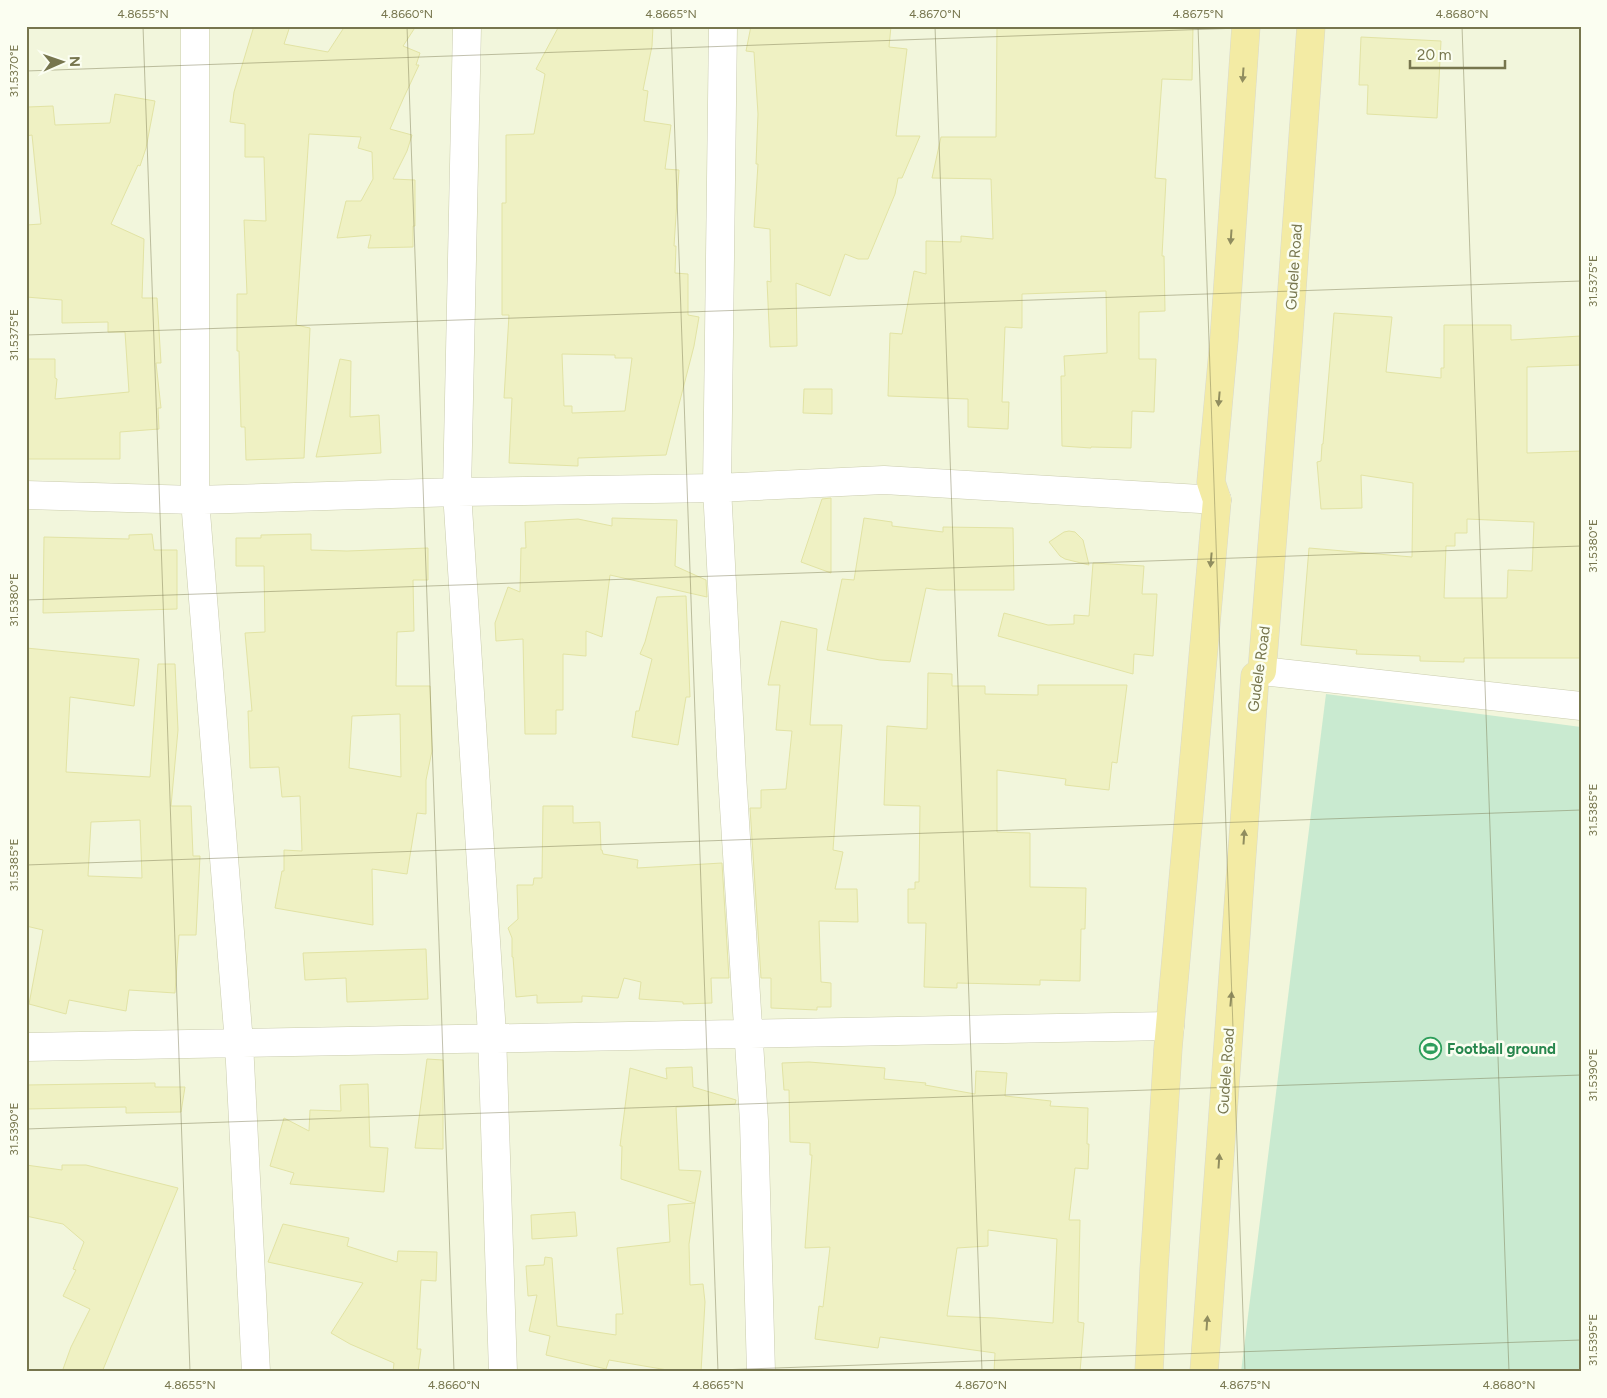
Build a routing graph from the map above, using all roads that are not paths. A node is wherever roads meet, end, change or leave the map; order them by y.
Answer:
1 (195, 26) edge
2 (467, 26) edge
3 (723, 26) edge
4 (1246, 26) edge
5 (1310, 26) edge
6 (717, 488) junction
7 (457, 492) junction
8 (26, 495) edge
9 (195, 500) junction
10 (1216, 500) junction
11 (1262, 671) junction
12 (1581, 706) edge
13 (1170, 1026) junction
14 (749, 1034) junction
15 (492, 1039) junction
16 (239, 1044) junction
17 (26, 1047) edge
18 (256, 1372) edge
19 (503, 1372) edge
20 (760, 1372) edge
21 (1150, 1372) edge
22 (1204, 1372) edge

1 - 9 street
2 - 7 street
3 - 6 street
4 -> 10 highway
5 - 11 highway, Gudele Road
6 - 7 street
6 - 10 street
6 - 14 street
7 - 9 street
7 - 15 street
8 - 9 street
9 - 16 street
10 -> 13 highway
11 - 12 street
22 -> 11 highway, Gudele Road
13 - 14 street
13 - 21 highway
14 - 15 street
14 - 20 street
15 - 16 street
15 - 19 street
16 - 17 street
16 - 18 street

